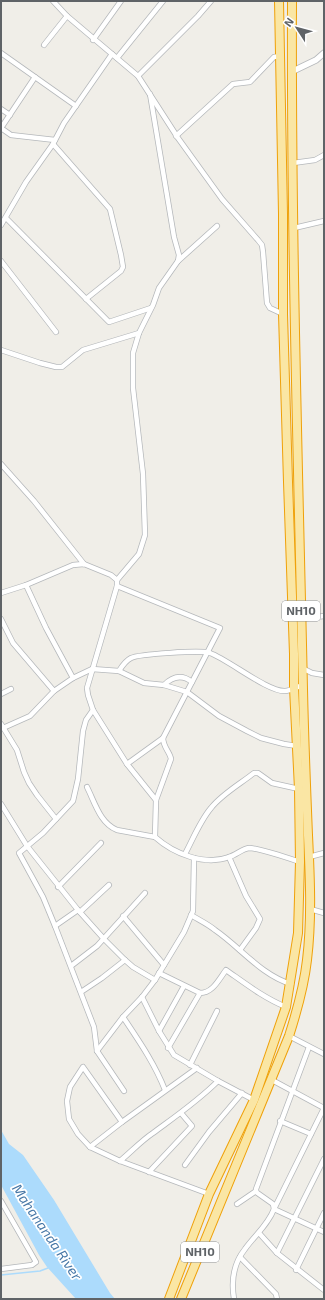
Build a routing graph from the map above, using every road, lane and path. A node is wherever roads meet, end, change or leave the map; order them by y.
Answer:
1 (53, 1) edge
2 (121, 1) edge
3 (163, 1) edge
4 (211, 1) edge
5 (279, 1) edge
6 (292, 1) edge
7 (67, 16) junction
8 (93, 40) junction
9 (44, 45) dead end
10 (1, 53) edge
11 (324, 53) edge
12 (112, 54) junction
13 (280, 56) junction
14 (117, 58) junction
15 (291, 72) junction
16 (138, 76) junction
17 (34, 77) junction
18 (150, 94) junction
19 (76, 106) junction
20 (1, 109) edge
21 (10, 115) junction
22 (1, 128) edge
23 (176, 136) junction
24 (54, 142) junction
25 (324, 155) edge
26 (292, 162) junction
27 (6, 218) junction
28 (324, 221) edge
29 (1, 225) edge
30 (216, 226) dead end
31 (294, 228) junction
32 (1, 261) edge
33 (178, 261) junction
34 (86, 299) junction
35 (151, 308) junction
36 (283, 314) junction
37 (56, 332) dead end
38 (139, 332) junction
39 (1, 350) edge
40 (1, 464) edge
41 (84, 564) junction
42 (117, 580) junction
43 (26, 585) junction
44 (117, 586) junction
45 (1, 593) edge
46 (324, 616) edge
47 (1, 619) edge
48 (301, 619) junction
49 (208, 652) junction
50 (302, 668) junction
51 (92, 669) junction
52 (119, 671) junction
53 (324, 675) edge
54 (73, 678) junction
55 (192, 682) junction
56 (164, 685) junction
57 (303, 685) junction
58 (294, 688) junction
59 (12, 689) dead end
60 (54, 691) junction
61 (187, 692) junction
62 (1, 694) edge
63 (93, 710) junction
64 (2, 726) edge
65 (163, 738) junction
66 (297, 746) junction
67 (126, 764) junction
68 (87, 787) dead end
69 (299, 789) junction
70 (156, 800) junction
71 (1, 804) edge
72 (56, 819) junction
73 (155, 837) junction
74 (101, 842) dead end
75 (27, 846) junction
76 (324, 853) edge
77 (185, 854) junction
78 (229, 857) junction
79 (309, 857) junction
80 (194, 858) junction
81 (300, 862) junction
82 (109, 885) dead end
83 (58, 887) junction
84 (145, 893) dead end
85 (310, 909) junction
86 (79, 911) junction
87 (324, 913) edge
88 (191, 915) junction
89 (124, 916) junction
90 (56, 926) junction
91 (104, 939) junction
92 (240, 950) junction
93 (125, 960) junction
94 (164, 965) junction
95 (71, 966) junction
96 (159, 973) junction
97 (155, 980) junction
98 (291, 984) junction
99 (184, 986) junction
100 (81, 992) junction
101 (200, 993) junction
102 (142, 997) junction
103 (286, 1007) junction
104 (217, 1011) dead end
105 (123, 1017) junction
106 (159, 1031) junction
107 (289, 1036) junction
108 (309, 1047) junction
109 (168, 1048) junction
110 (97, 1051) junction
111 (324, 1054) edge
112 (190, 1065) junction
113 (197, 1068) junction
114 (272, 1080) junction
115 (218, 1081) junction
116 (165, 1090) junction
117 (124, 1091) dead end
118 (291, 1092) junction
119 (242, 1093) junction
120 (254, 1100) junction
121 (324, 1108) edge
122 (181, 1113) junction
123 (280, 1121) junction
124 (122, 1122) junction
125 (311, 1134) junction
126 (90, 1147) junction
127 (324, 1159) edge
128 (120, 1161) junction
129 (185, 1165) dead end
130 (149, 1172) junction
131 (256, 1191) junction
132 (210, 1194) junction
133 (1, 1201) edge
134 (237, 1204) dead end
135 (274, 1209) junction
136 (324, 1213) edge
137 (294, 1218) junction
138 (316, 1229) junction
139 (324, 1232) edge
140 (258, 1233) junction
141 (277, 1253) junction
142 (240, 1257) junction
143 (1, 1269) edge
144 (296, 1270) junction
145 (324, 1290) edge
146 (169, 1299) edge
147 (181, 1299) edge
148 (234, 1299) edge
149 (277, 1299) edge

1 - 7 street
2 - 8 street
3 - 14 street
4 - 16 street
5 - 13 highway
6 - 15 highway, NH10
7 - 8 street
7 - 9 street
8 - 12 street
10 - 17 street
11 - 15 street
12 - 14 street
12 - 19 street
13 - 23 street
13 - 36 highway
14 - 16 street
15 - 26 highway, NH10
16 - 18 street
17 - 19 street
17 - 21 street
18 - 23 street
18 - 33 street
19 - 24 street
20 - 21 street
21 - 22 street
22 - 24 street
23 - 36 street
24 - 27 street
24 - 34 street
25 - 26 street
26 - 31 highway, NH10
27 - 29 street
27 - 34 street
28 - 31 street
30 - 33 street
31 - 48 highway, NH10
32 - 37 street
33 - 35 street
34 - 35 street
35 - 38 street
36 - 58 highway
38 - 39 street
38 - 42 street
40 - 41 street
41 - 42 street
41 - 43 street
42 - 44 street
43 - 45 street
43 - 54 street
44 - 49 street
44 - 51 street
46 - 48 street
47 - 60 street
48 - 50 highway, NH10
49 - 52 street
49 - 55 street
49 - 58 street
50 - 53 street
50 - 57 highway, NH10
51 - 52 street
51 - 54 street
51 - 63 street
52 - 56 street
54 - 60 street
55 - 56 street
55 - 61 street
56 - 61 street
57 - 58 street
57 - 79 highway, NH10
58 - 66 highway
59 - 62 street
60 - 64 street
61 - 65 street
61 - 66 street
63 - 67 street
63 - 72 street
64 - 72 street
65 - 67 street
65 - 70 street
66 - 69 highway
67 - 70 street
68 - 73 street
69 - 77 street
69 - 81 highway
70 - 73 street
71 - 75 street
72 - 75 street
73 - 77 street
74 - 83 street
75 - 83 street
75 - 90 street
76 - 79 street
77 - 80 street
78 - 80 street
78 - 81 street
78 - 92 street
79 - 85 highway, NH10
80 - 88 street
81 - 98 highway
82 - 86 street
83 - 86 street
84 - 89 street
85 - 87 street
85 - 107 highway, NH10
86 - 90 street
86 - 91 street
88 - 92 street
88 - 94 street
89 - 91 street
89 - 94 street
90 - 95 street
91 - 93 street
91 - 95 street
92 - 98 street
93 - 97 street
93 - 100 street
94 - 96 street
95 - 100 street
96 - 97 street
96 - 99 street
97 - 102 street
98 - 103 highway
99 - 101 street
99 - 106 street
100 - 110 street
101 - 103 street
101 - 109 street
102 - 105 street
102 - 106 street
103 - 120 highway
104 - 112 street
105 - 110 street
105 - 116 street
106 - 109 street
107 - 108 street
107 - 114 highway, NH10
108 - 111 street
108 - 118 street
109 - 112 street
110 - 117 street
112 - 113 street
113 - 115 street
113 - 116 street
114 - 118 street
114 - 147 highway, NH10
115 - 119 street
115 - 122 street
116 - 124 street
118 - 121 street
118 - 123 street
119 - 120 street
119 - 129 street
120 - 132 highway
121 - 125 street
122 - 128 street
122 - 130 street
123 - 125 street
123 - 131 street
124 - 126 street
124 - 126 street
125 - 135 street
126 - 128 street
127 - 137 street
128 - 130 street
130 - 132 street
131 - 134 street
131 - 135 street
132 - 146 highway
133 - 143 street
135 - 137 street
135 - 140 street
136 - 138 street
137 - 138 street
137 - 141 street
138 - 139 street
138 - 144 street
140 - 141 street
140 - 142 street
141 - 144 street
142 - 148 street
142 - 149 street
144 - 145 street

